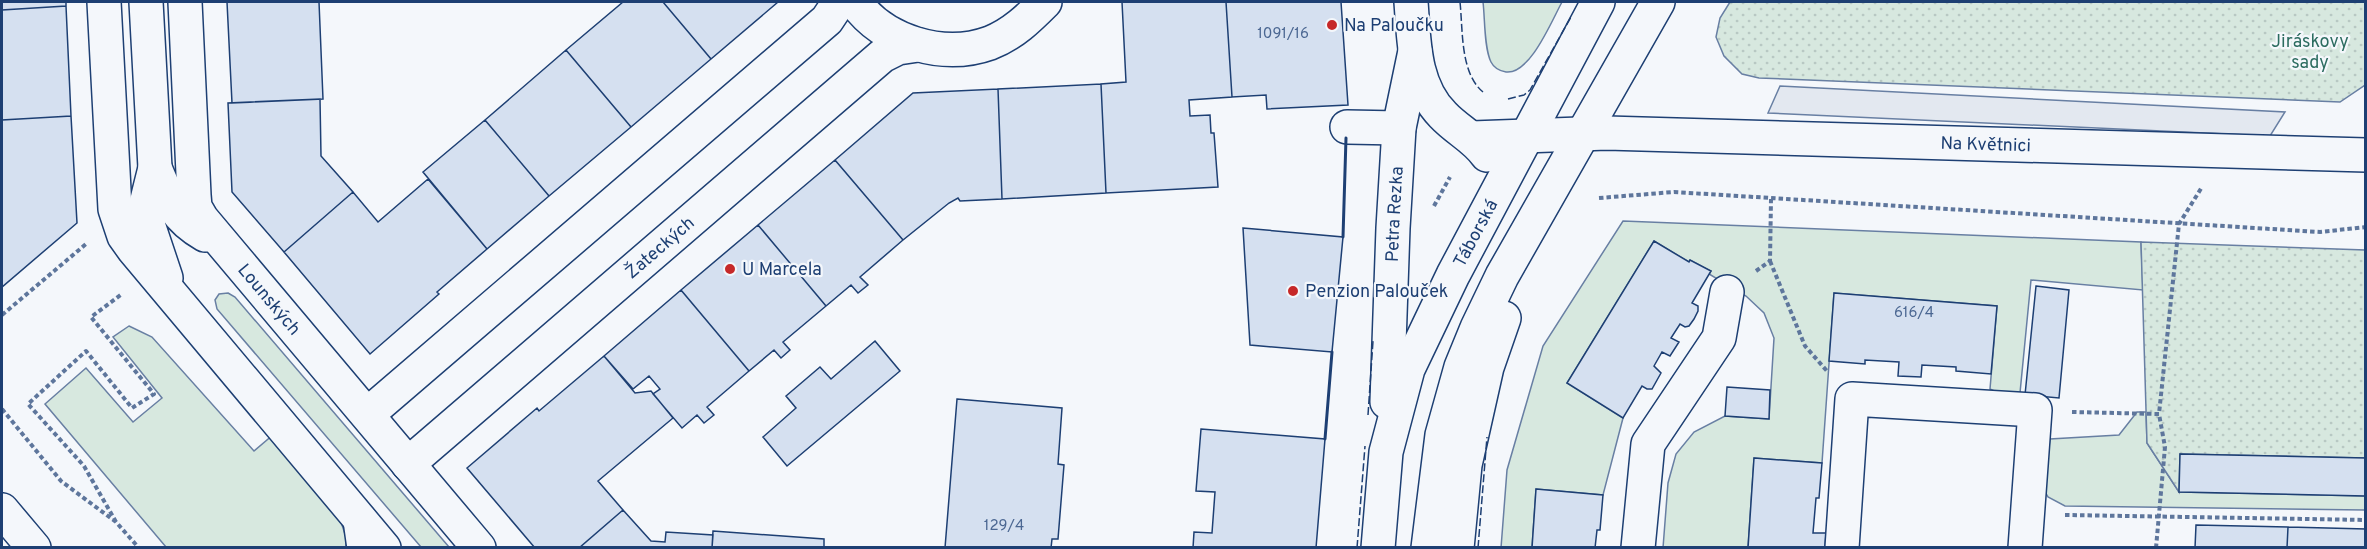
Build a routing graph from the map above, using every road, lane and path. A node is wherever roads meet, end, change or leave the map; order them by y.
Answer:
1 (104, 2) edge
2 (146, 2) edge
3 (185, 2) edge
4 (839, 2) edge
5 (855, 2) edge
6 (1045, 2) edge
7 (1411, 2) edge
8 (1598, 2) edge
9 (1635, 2) edge
10 (1658, 2) edge
11 (1675, 2) edge
12 (918, 45) junction
13 (1415, 51) junction
14 (1347, 127) dead end
15 (1399, 128) junction
16 (1583, 134) junction
17 (1527, 136) junction
18 (1472, 138) junction
19 (2366, 155) edge
20 (154, 168) junction
21 (1500, 187) junction
22 (1599, 198) dead end
23 (1771, 199) junction
24 (2179, 224) junction
25 (1508, 225) junction
26 (2366, 226) edge
27 (227, 248) junction
28 (1770, 261) junction
29 (1502, 276) junction
30 (125, 292) dead end
31 (1727, 292) joint
32 (171, 293) junction
33 (1461, 367) junction
34 (1852, 399) junction
35 (2, 409) edge
36 (2035, 410) junction
37 (368, 414) junction
38 (2159, 414) junction
39 (1386, 452) junction
40 (408, 464) junction
41 (1464, 465) junction
42 (2, 510) edge
43 (2028, 514) junction
44 (2159, 516) junction
45 (2366, 520) edge
46 (116, 522) junction
47 (362, 534) edge
48 (34, 547) edge
49 (139, 548) edge
50 (384, 548) edge
51 (479, 548) edge
52 (1378, 548) edge
53 (1408, 548) edge
54 (1428, 548) edge
55 (1457, 548) edge
56 (1638, 548) edge
57 (1842, 548) edge
58 (2025, 548) edge
59 (2156, 548) edge

1 - 32 street
2 - 20 street
3 - 27 street, Lounských
4 - 37 street
5 - 12 street, Žateckých
6 - 12 street, Žateckých
7 - 13 street, Petra Rezka
8 - 17 street, Táborská
9 - 16 street
10 - 16 street
11 - 16 street
12 - 40 street, Žateckých
13 - 15 street, Petra Rezka
13 - 18 street, Petra Rezka
14 - 15 street
15 - 39 street, Petra Rezka
16 - 17 street
16 - 19 street, Na Květnici
16 - 25 street
16 - 29 street
16 - 41 street
17 - 18 street
17 - 21 street, Táborská
18 - 21 street, Petra Rezka
20 - 27 street
20 - 32 street
21 - 25 street, Petra Rezka
21 - 39 street, Táborská
22 - 23 path
23 - 24 path
23 - 28 path
24 - 26 path
24 - 38 path
25 - 29 street, Petra Rezka
25 - 53 street
27 - 37 street, Lounských
28 - 31 path
28 - 34 path
29 - 33 street
30 - 46 path
31 - 56 street
32 - 47 street
33 - 41 street
33 - 54 street
34 - 36 street
34 - 57 street
35 - 46 path
36 - 38 path
36 - 43 street
37 - 40 street, Lounských
38 - 44 path
39 - 52 street, Táborská
40 - 51 street, Lounských
41 - 55 street
42 - 48 street
43 - 44 path
43 - 58 street
44 - 45 path
44 - 59 path
46 - 49 path
47 - 50 street

